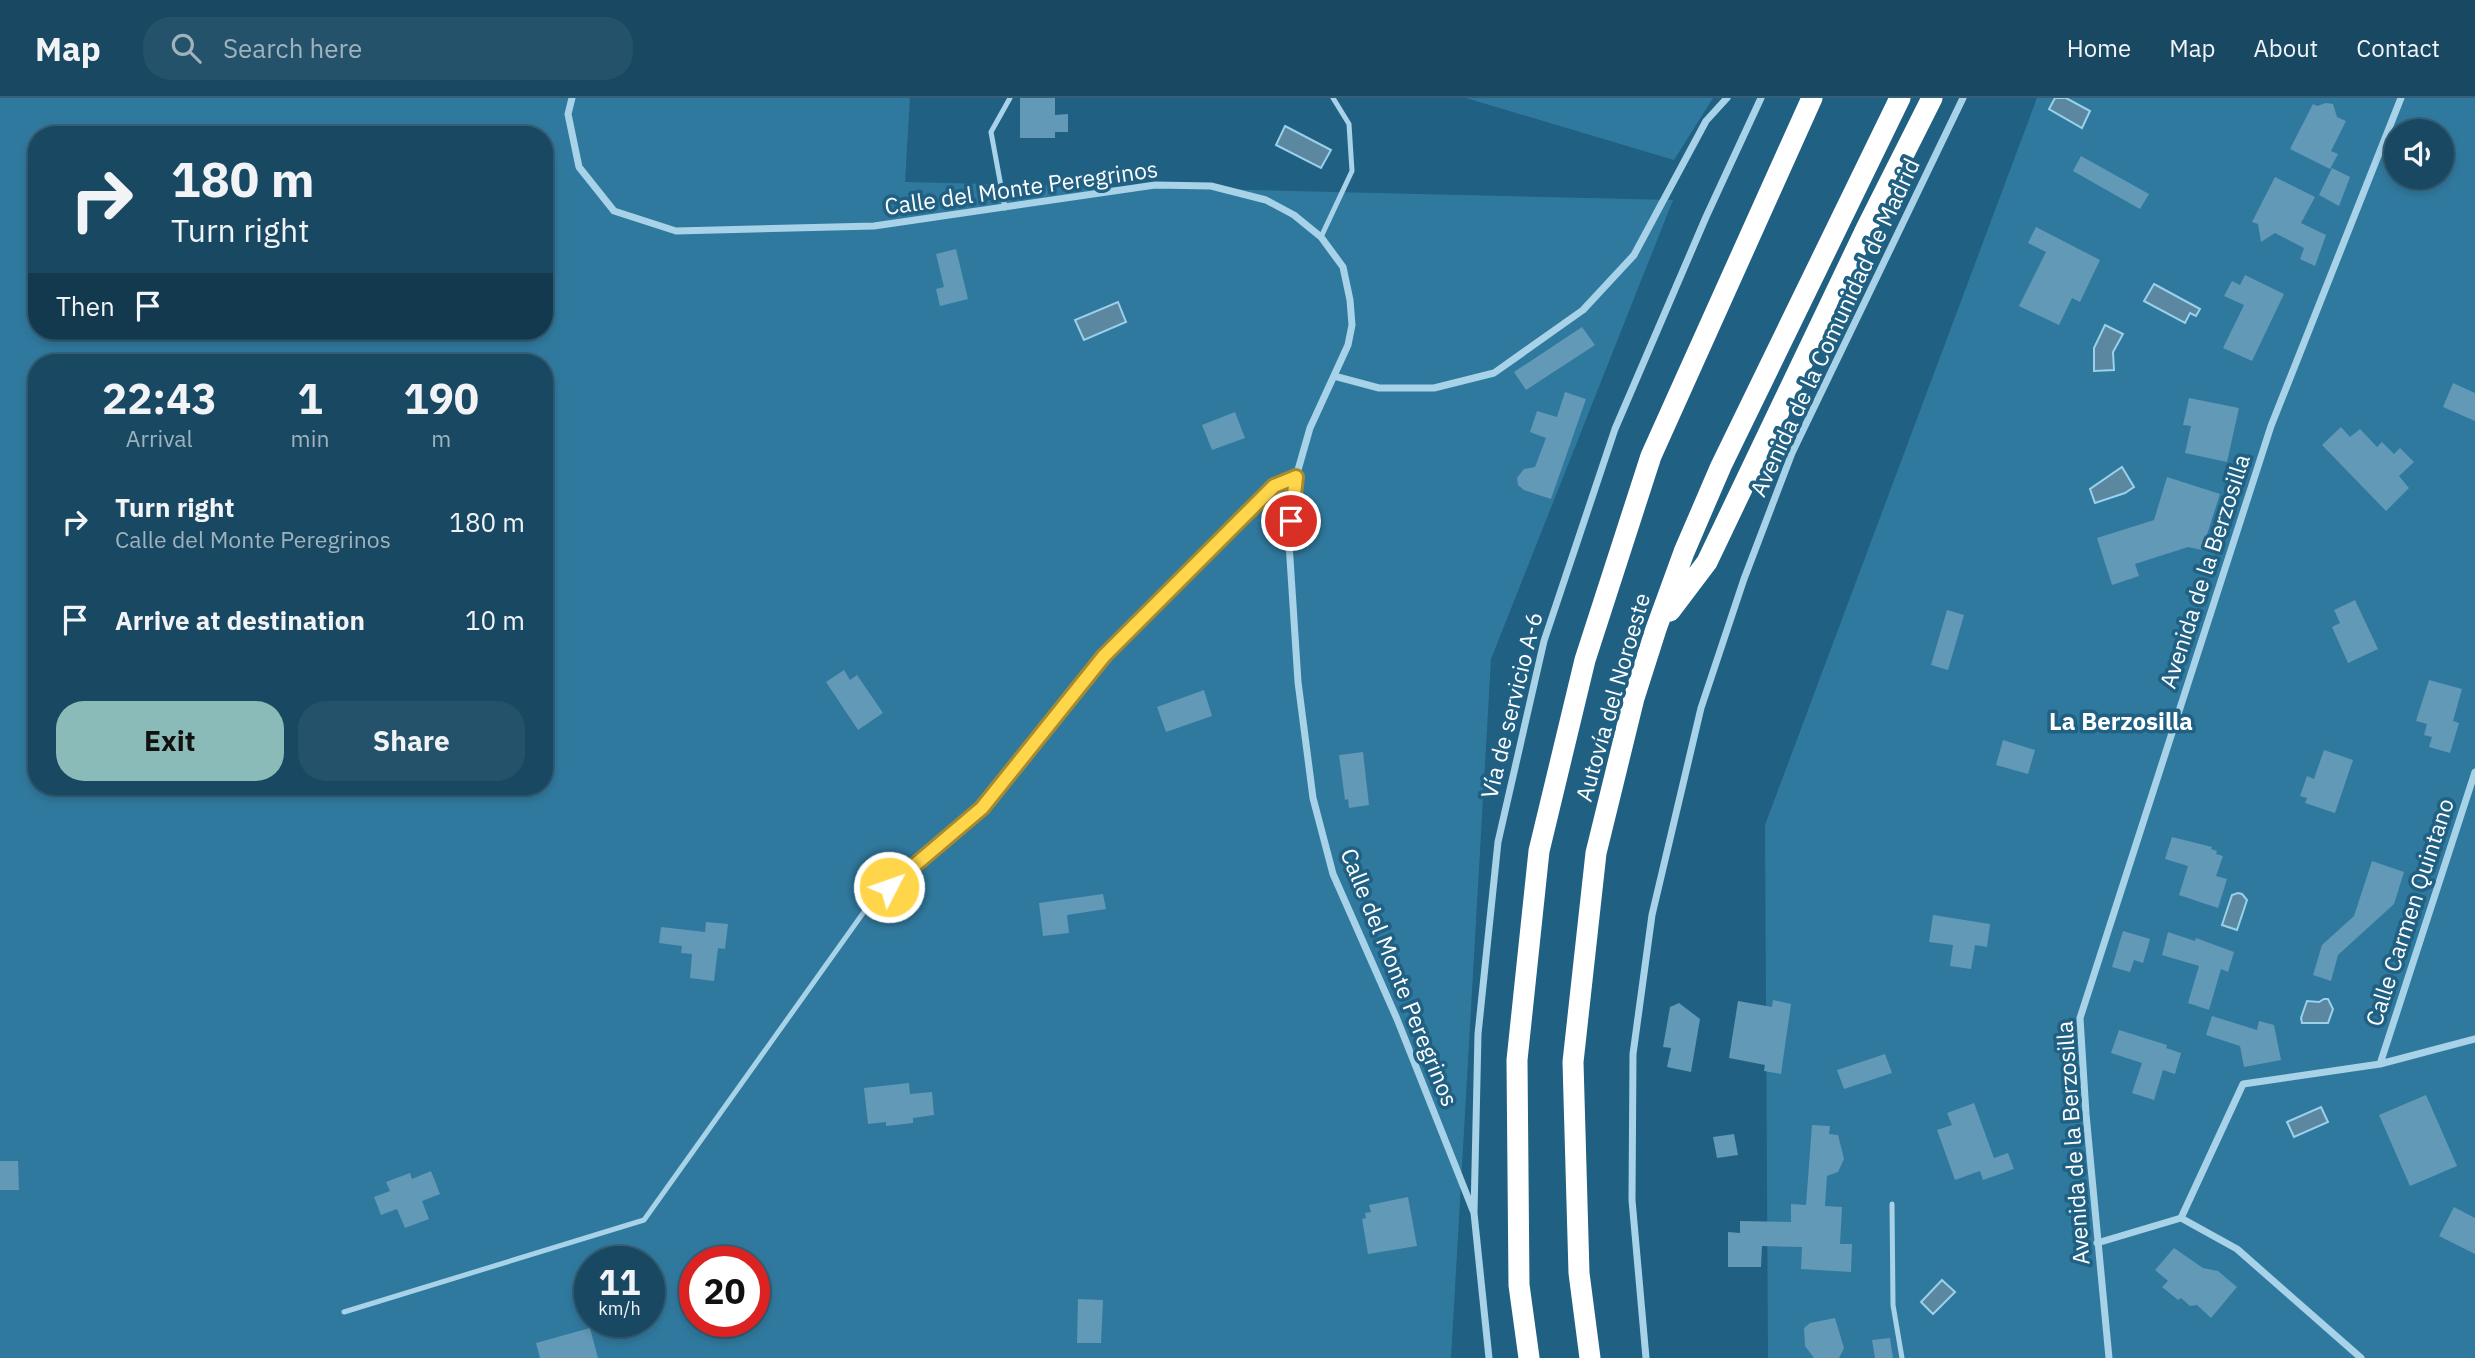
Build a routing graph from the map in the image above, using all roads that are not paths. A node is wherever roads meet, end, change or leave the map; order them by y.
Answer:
1 (572, 98) edge
2 (1010, 98) edge
3 (1333, 98) edge
4 (1727, 98) edge
5 (1761, 98) edge
6 (1812, 98) edge
7 (1900, 98) edge
8 (1932, 98) edge
9 (1963, 98) edge
10 (2390, 98) edge
11 (2400, 100) edge
12 (1005, 208) junction
13 (1321, 237) junction
14 (1334, 376) junction
15 (1296, 477) junction
16 (1656, 629) junction
17 (2475, 772) edge
18 (2475, 1038) edge
19 (2380, 1064) junction
20 (1892, 1204) dead end
21 (1474, 1213) junction
22 (2182, 1218) junction
23 (2097, 1243) junction
24 (344, 1312) dead end
25 (1489, 1358) edge
26 (1529, 1358) edge
27 (1590, 1358) edge
28 (1646, 1358) edge
29 (1902, 1358) edge
30 (2109, 1358) edge
31 (2361, 1358) edge

1 - 12 street, Calle del Monte Peregrinos
2 - 12 lane
3 - 13 lane
4 - 14 street
5 - 21 street, Vía de servicio A-6
6 - 26 highway, Autovía del Noroeste
7 - 16 highway, Autovía del Noroeste
8 - 16 highway
9 - 28 street, Avenida de la Comunidad de Madrid
10 - 11 street
11 - 23 street, Avenida de la Berzosilla
12 - 13 street, Calle del Monte Peregrinos
13 - 14 street, Calle del Monte Peregrinos
14 - 15 street, Calle del Monte Peregrinos
15 - 21 street, Calle del Monte Peregrinos
15 - 24 lane
16 - 27 highway, Autovía del Noroeste
17 - 19 street, Calle Carmen Quintano
18 - 19 street
19 - 22 street
20 - 29 lane
21 - 25 street, Vía de servicio A-6
22 - 23 street
22 - 31 street
23 - 30 street, Avenida de la Berzosilla

